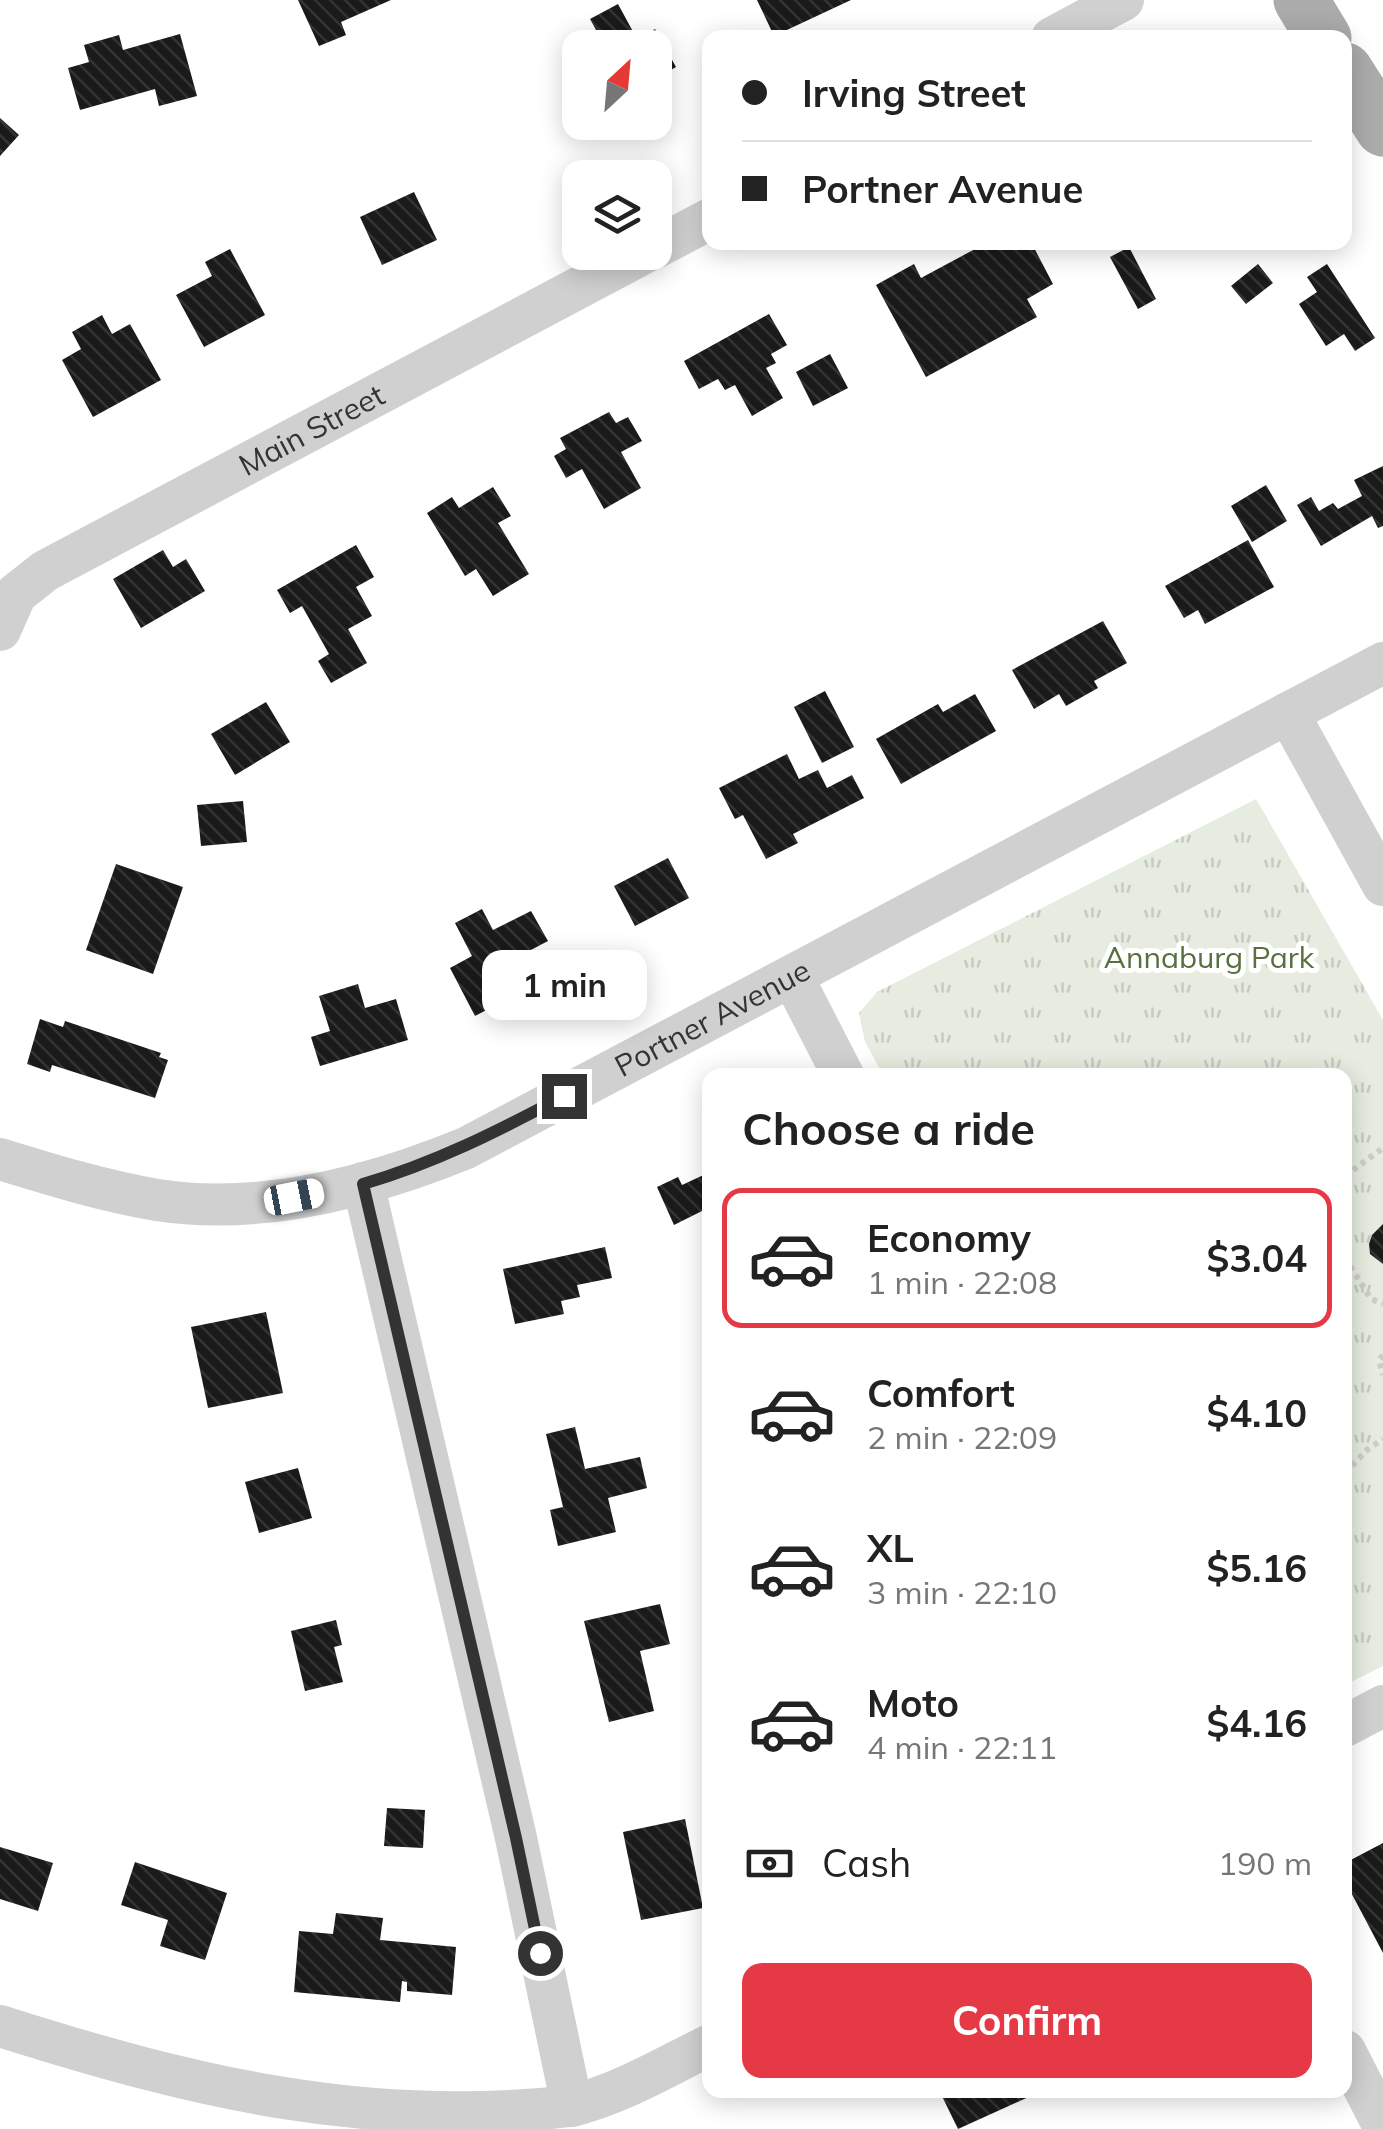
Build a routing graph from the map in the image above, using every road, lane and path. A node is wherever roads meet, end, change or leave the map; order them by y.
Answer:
1 (1123, 0) edge
2 (1301, 0) edge
3 (1067, 30) edge
4 (1319, 30) edge
5 (1352, 81) edge
6 (1383, 130) edge
7 (702, 222) edge
8 (672, 239) edge
9 (612, 270) edge
10 (0, 630) edge
11 (1383, 662) edge
12 (1288, 713) junction
13 (1383, 886) edge
14 (792, 976) junction
15 (839, 1068) edge
16 (1383, 1148) edge
17 (0, 1160) edge
18 (1352, 1171) edge
19 (363, 1184) junction
20 (1352, 1269) edge
21 (1383, 1304) edge
22 (1383, 1355) edge
23 (1383, 1375) edge
24 (1383, 1440) edge
25 (1352, 1466) edge
26 (1383, 1706) edge
27 (1352, 1722) edge
28 (0, 2026) edge
29 (702, 2049) edge
30 (1352, 2065) edge
31 (572, 2106) junction
32 (1383, 2125) edge

1 - 3 street
2 - 4 main road
5 - 6 main road
7 - 8 street
9 - 10 street, Main Street
11 - 12 street, Portner Avenue
12 - 13 street
12 - 14 street, Portner Avenue
14 - 15 street
14 - 19 street, Portner Avenue
16 - 18 path
17 - 19 street, Portner Avenue
19 - 31 street
20 - 21 path
22 - 23 path
24 - 25 path
26 - 27 street
28 - 31 street
29 - 31 street
30 - 32 street

